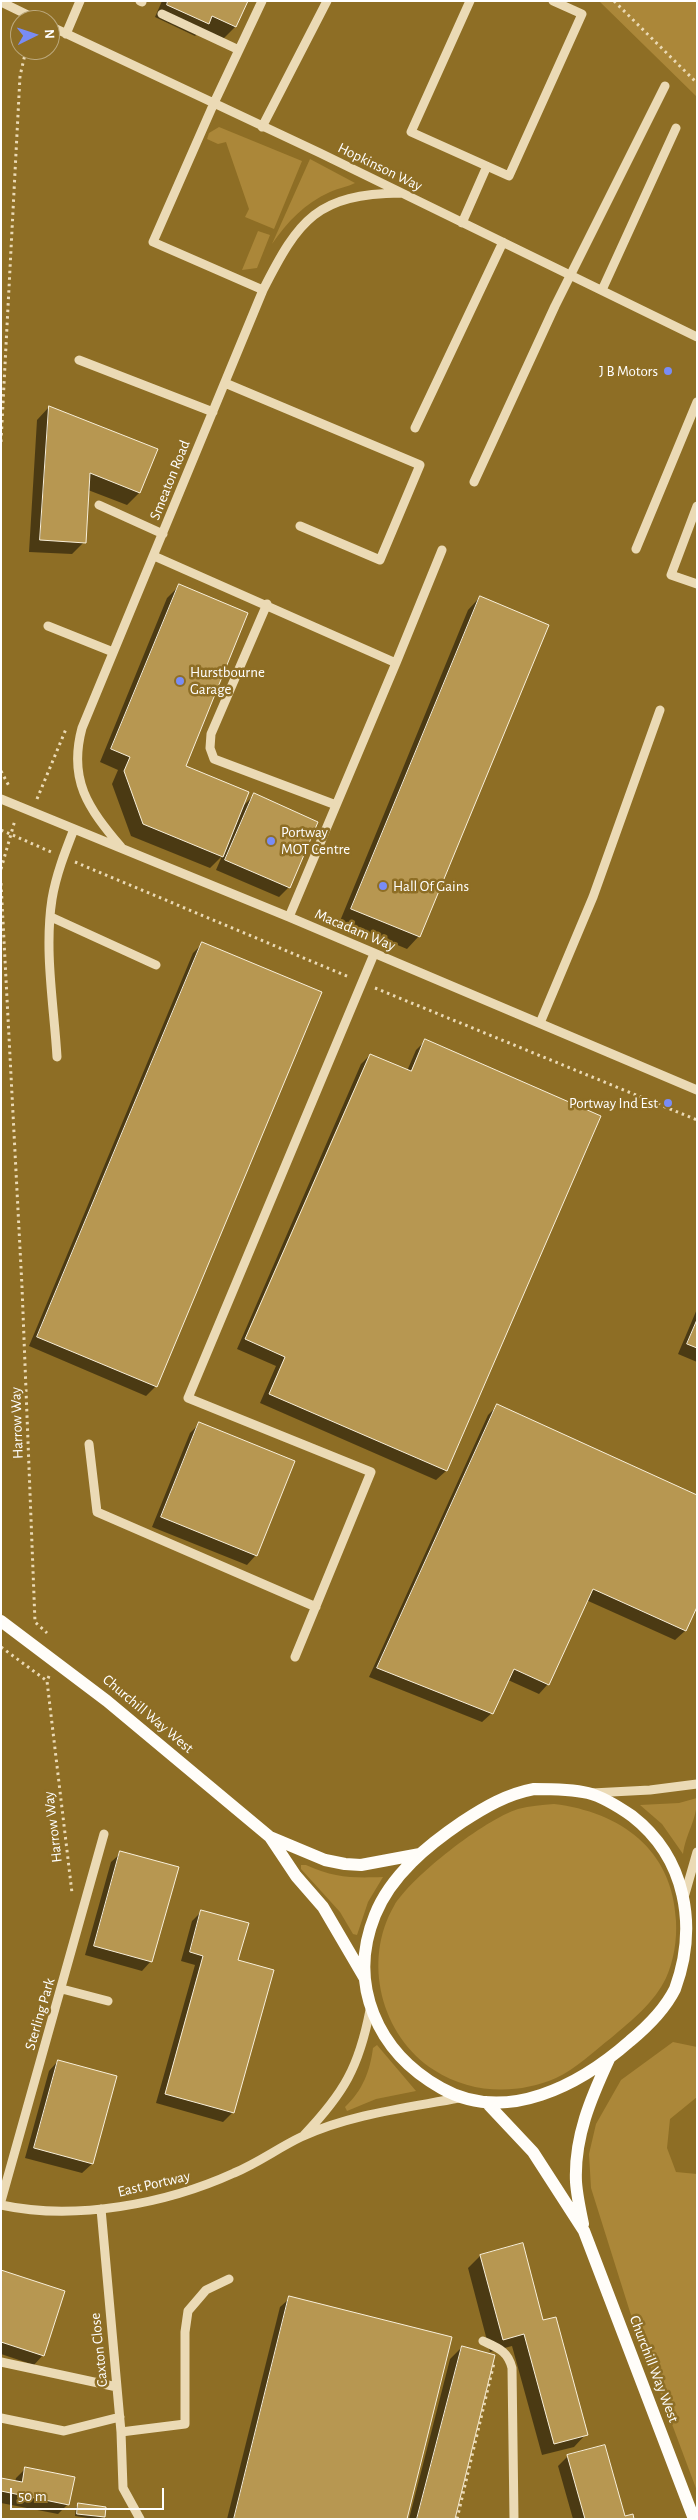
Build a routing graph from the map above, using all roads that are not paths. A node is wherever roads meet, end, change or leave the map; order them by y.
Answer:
1 (80, 1) edge
2 (262, 1) edge
3 (327, 1) edge
4 (470, 1) edge
5 (552, 1) edge
6 (1, 2) edge
7 (17, 10) edge
8 (162, 14) dead end
9 (60, 31) edge
10 (66, 34) junction
11 (239, 50) junction
12 (665, 86) dead end
13 (214, 103) junction
14 (262, 126) junction
15 (676, 128) dead end
16 (487, 166) junction
17 (402, 193) junction
18 (462, 223) junction
19 (503, 242) junction
20 (570, 275) junction
21 (263, 290) junction
22 (602, 290) junction
23 (697, 336) edge
24 (79, 360) dead end
25 (224, 383) junction
26 (697, 402) edge
27 (212, 412) junction
28 (415, 428) dead end
29 (474, 482) dead end
30 (99, 505) dead end
31 (697, 506) edge
32 (300, 526) dead end
33 (163, 534) junction
34 (636, 549) dead end
35 (442, 550) dead end
36 (154, 556) junction
37 (697, 584) edge
38 (267, 604) junction
39 (48, 626) dead end
40 (113, 652) junction
41 (396, 663) junction
42 (660, 710) dead end
43 (1, 799) edge
44 (336, 805) junction
45 (74, 829) junction
46 (120, 847) junction
47 (51, 917) junction
48 (289, 917) junction
49 (374, 954) junction
50 (156, 965) dead end
51 (540, 1023) junction
52 (58, 1057) dead end
53 (697, 1090) edge
54 (89, 1444) dead end
55 (316, 1607) junction
56 (1, 1621) edge
57 (295, 1657) dead end
58 (697, 1784) edge
59 (589, 1793) junction
60 (104, 1834) dead end
61 (270, 1837) junction
62 (697, 1852) edge
63 (420, 1854) junction
64 (685, 1894) junction
65 (364, 1977) junction
66 (62, 1989) junction
67 (108, 2001) dead end
68 (370, 2010) junction
69 (609, 2059) junction
70 (459, 2098) junction
71 (486, 2102) junction
72 (302, 2137) junction
73 (1, 2203) edge
74 (101, 2209) junction
75 (584, 2231) junction
76 (229, 2279) dead end
77 (483, 2341) dead end
78 (1, 2362) edge
79 (117, 2387) junction
80 (120, 2417) junction
81 (1, 2418) edge
82 (121, 2432) junction
83 (140, 2519) edge
84 (514, 2519) edge
85 (694, 2519) edge

1 - 10 street
2 - 11 street
3 - 14 street
4 - 16 street
5 - 16 street
6 - 7 street
8 - 11 street
9 - 10 street, Hopkinson Way
10 - 13 street, Hopkinson Way
11 - 13 street
12 - 20 street
13 - 14 street, Hopkinson Way
13 - 21 street
14 - 17 street, Hopkinson Way
15 - 22 street
16 - 18 street
17 - 18 street, Hopkinson Way
17 - 21 street, Smeaton Road
18 - 19 street, Hopkinson Way
19 - 20 street, Hopkinson Way
19 - 28 street
20 - 22 street, Hopkinson Way
20 - 29 street
21 - 25 street, Smeaton Road
22 - 23 street, Hopkinson Way
24 - 27 street
25 - 27 street, Smeaton Road
25 - 32 street
26 - 34 street
27 - 33 street, Smeaton Road
30 - 33 street
31 - 37 street
33 - 36 street, Smeaton Road
35 - 41 street
36 - 38 street
36 - 40 street, Smeaton Road
38 - 41 street
38 - 44 street
39 - 40 street
40 - 46 street, Smeaton Road
41 - 44 street
42 - 51 street
43 - 45 street, Macadam Way
44 - 48 street
45 - 46 street, Macadam Way
45 - 47 street
46 - 48 street, Macadam Way
47 - 50 street
47 - 52 street
48 - 49 street, Macadam Way
49 - 51 street, Macadam Way
49 - 55 street
51 - 53 street, Macadam Way
54 - 55 street
55 - 57 street
56 - 61 main road, Churchill Way West
58 - 59 street
59 - 63 main road, Churchill Way West
59 - 64 main road, Churchill Way West
60 - 66 street, Sterling Park
61 - 63 main road, Churchill Way West
61 - 65 main road, Churchill Way West
62 - 64 street
63 - 65 main road, Churchill Way West
64 - 69 main road, Churchill Way West
65 - 68 main road, Churchill Way West
66 - 67 street
66 - 73 street, Sterling Park
68 - 70 main road, Churchill Way West
68 - 72 street
69 - 71 main road, Churchill Way West
69 - 75 main road, Churchill Way West
70 - 71 main road, Churchill Way West
70 - 72 street
71 - 75 main road, Churchill Way West
72 - 74 street, East Portway
73 - 74 street, East Portway
74 - 79 street, Caxton Close
75 - 85 main road, Churchill Way West
76 - 82 street
77 - 84 street
78 - 79 street
79 - 80 street, Caxton Close
80 - 81 street
80 - 82 street, Caxton Close
82 - 83 street, Caxton Close

